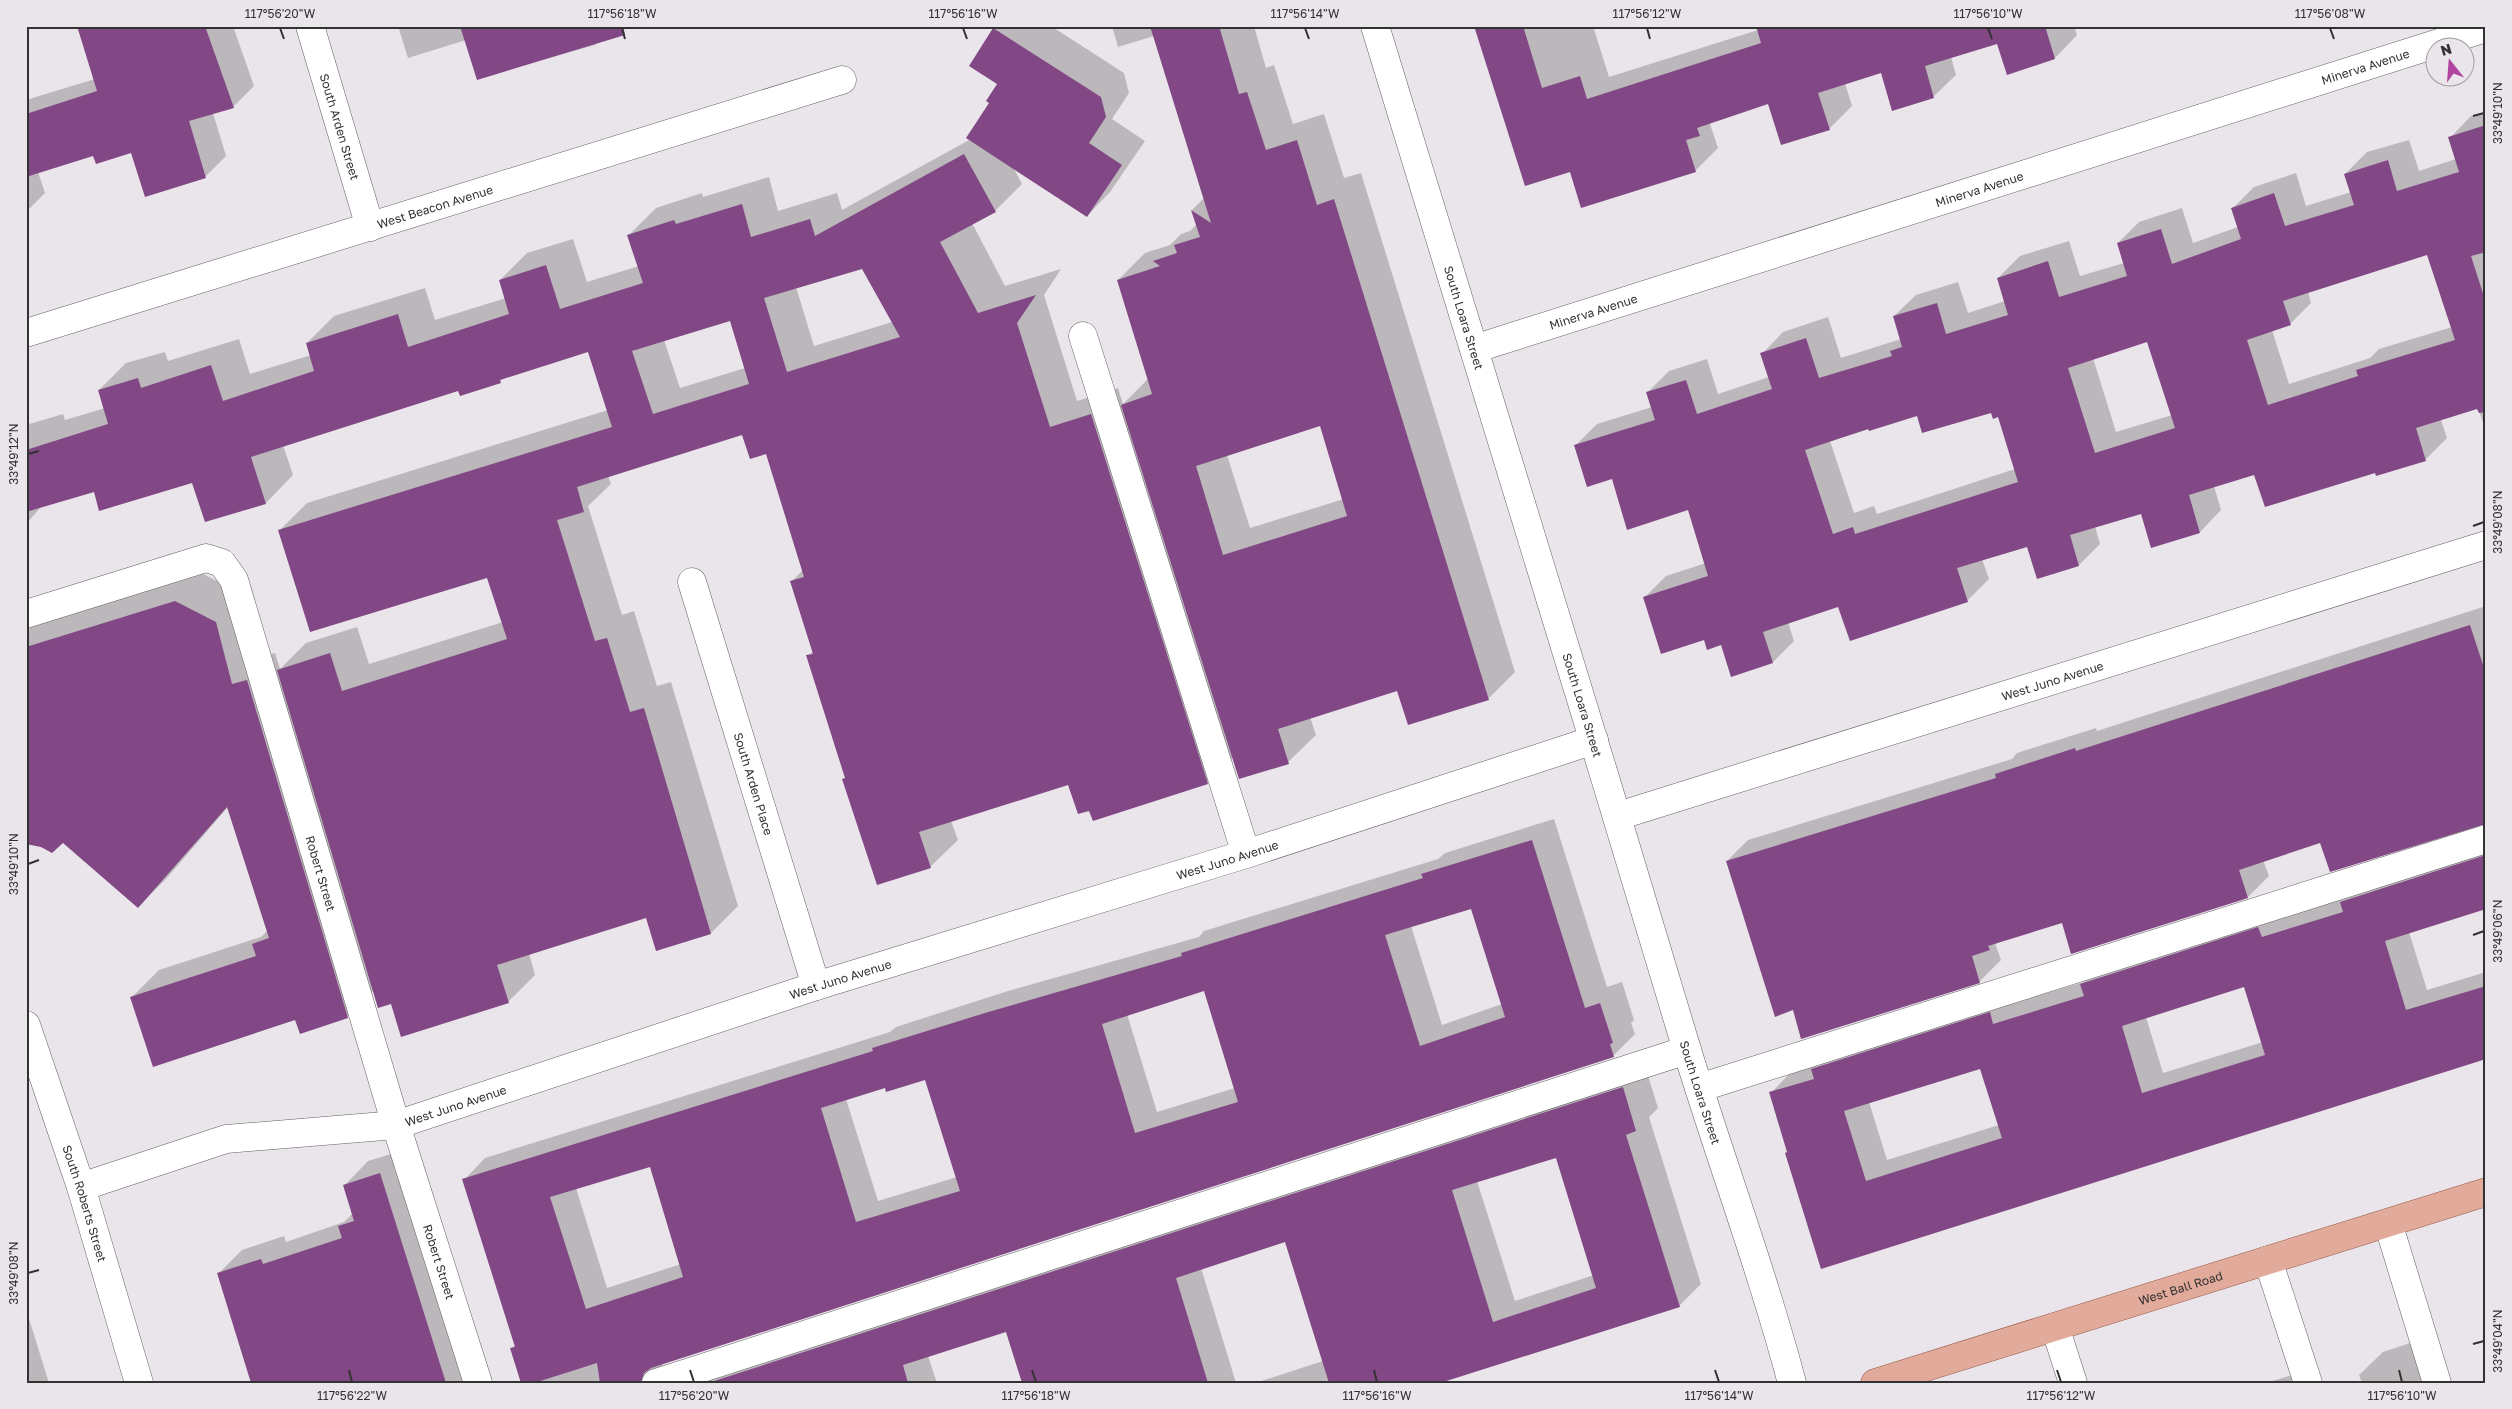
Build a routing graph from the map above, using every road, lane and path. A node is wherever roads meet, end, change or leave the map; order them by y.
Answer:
1 (310, 26) edge
2 (1374, 26) edge
3 (2486, 28) edge
4 (842, 80) dead end
5 (370, 227) junction
6 (26, 333) edge
7 (1084, 336) dead end
8 (1474, 349) junction
9 (2486, 545) edge
10 (692, 582) dead end
11 (26, 614) edge
12 (1594, 740) junction
13 (1618, 816) junction
14 (2486, 839) edge
15 (1246, 854) junction
16 (816, 986) junction
17 (26, 1025) edge
18 (1687, 1050) junction
19 (1699, 1088) junction
20 (396, 1125) junction
21 (81, 1187) junction
22 (2486, 1192) edge
23 (2388, 1223) junction
24 (2268, 1260) junction
25 (2056, 1327) junction
26 (139, 1383) edge
27 (478, 1383) edge
28 (656, 1383) edge
29 (1792, 1383) edge
30 (1875, 1383) edge
31 (2073, 1383) edge
32 (2308, 1383) edge
33 (2437, 1383) edge

1 - 5 street, South Arden Street
2 - 8 street, South Loara Street
3 - 8 street, Minerva Avenue
4 - 5 street, West Beacon Avenue
5 - 6 street, West Beacon Avenue
7 - 15 street
8 - 12 street, South Loara Street
9 - 13 street, West Juno Avenue
10 - 16 street, South Arden Place
11 - 20 street, Robert Street
12 - 13 street, South Loara Street
12 - 15 street, West Juno Avenue
13 - 18 street, South Loara Street
14 - 19 street
15 - 16 street, West Juno Avenue
16 - 20 street, West Juno Avenue
17 - 21 street, South Roberts Street
18 - 19 street, South Loara Street
18 - 28 street
19 - 29 street, South Loara Street
20 - 21 street, West Juno Avenue
20 - 27 street, Robert Street
21 - 26 street, South Roberts Street
22 - 23 main road, West Ball Road
23 - 24 main road, West Ball Road
23 - 33 street
24 - 25 main road, West Ball Road
24 - 32 street
25 - 30 main road, West Ball Road
25 - 31 street

